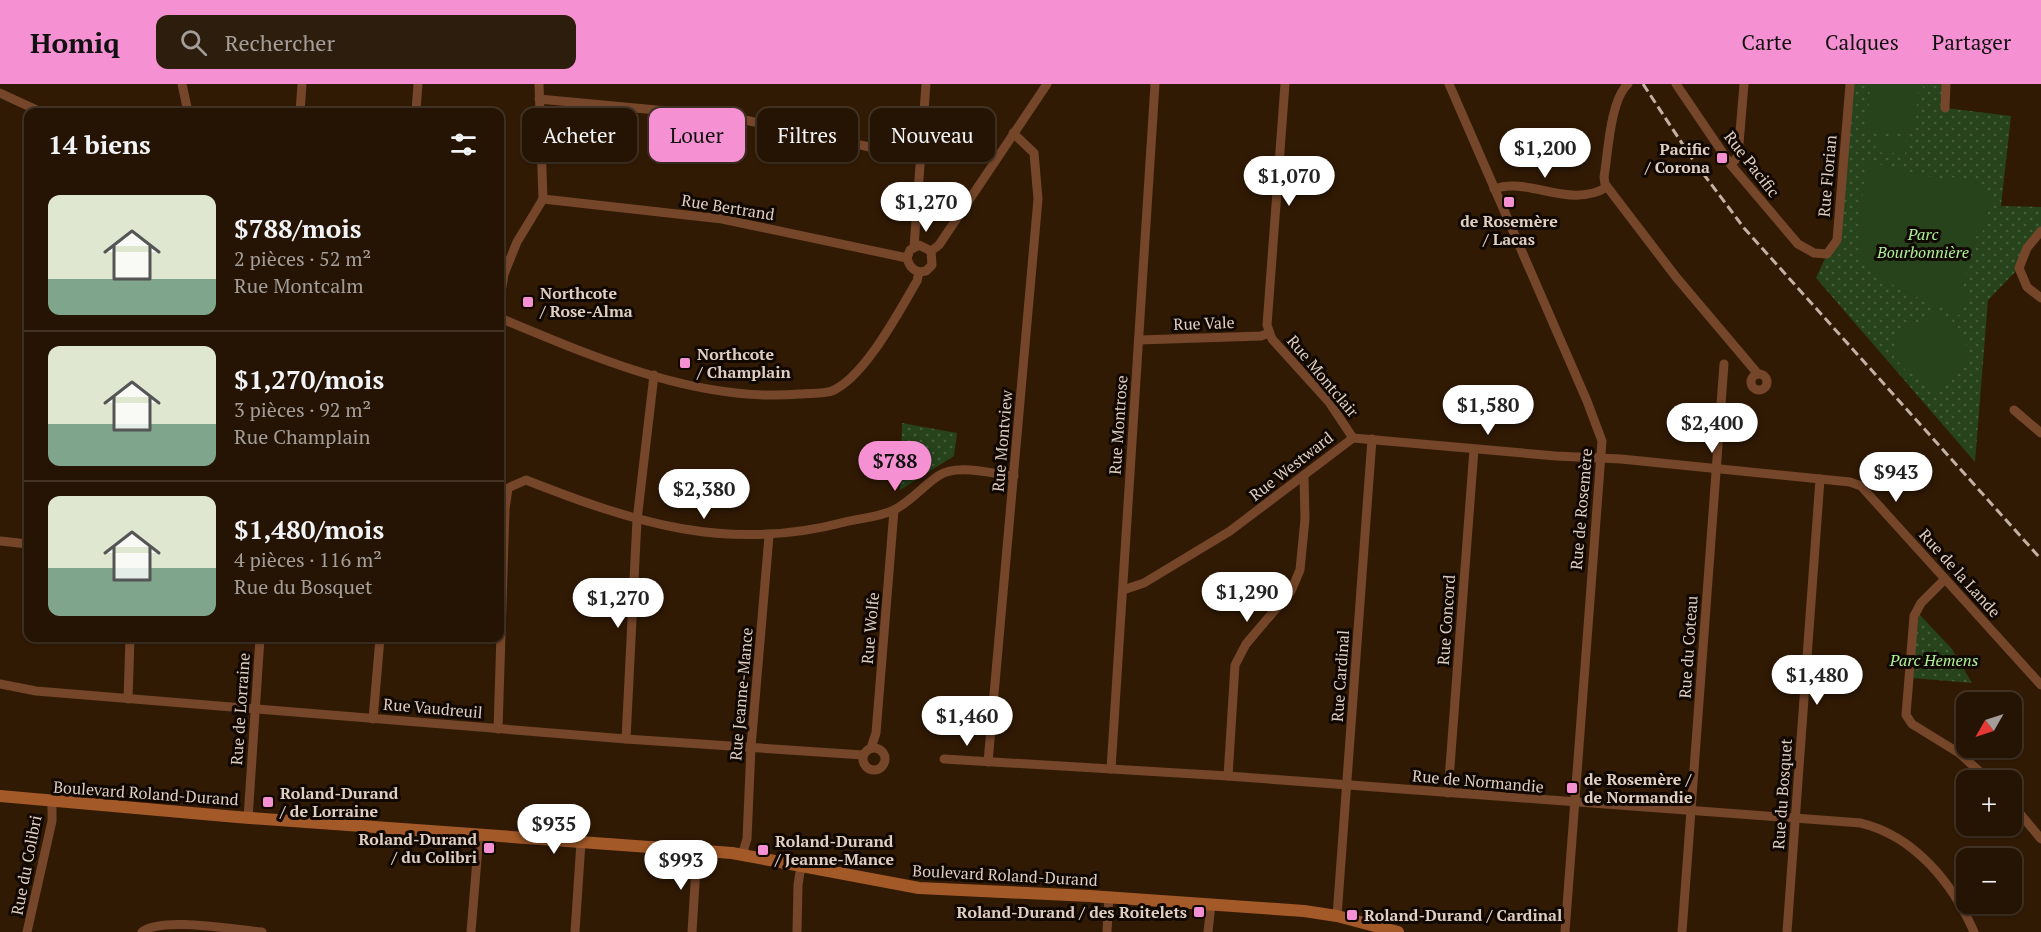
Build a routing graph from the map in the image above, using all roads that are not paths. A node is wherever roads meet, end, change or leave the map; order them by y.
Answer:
1 (182, 84) edge
2 (302, 84) edge
3 (418, 84) edge
4 (539, 84) edge
5 (926, 84) edge
6 (1047, 84) edge
7 (1155, 84) edge
8 (1285, 84) edge
9 (1449, 84) edge
10 (1676, 84) edge
11 (1744, 84) edge
12 (1850, 84) edge
13 (1946, 84) edge
14 (1623, 86) edge
15 (0, 93) edge
16 (540, 99) junction
17 (32, 108) edge
18 (187, 108) edge
19 (300, 108) edge
20 (416, 108) edge
21 (924, 108) edge
22 (1945, 108) dead end
23 (1013, 133) junction
24 (870, 147) edge
25 (920, 162) edge
26 (1731, 165) junction
27 (1607, 187) junction
28 (1494, 189) junction
29 (543, 199) junction
30 (2041, 231) edge
31 (914, 246) junction
32 (931, 251) junction
33 (1814, 253) joint
34 (907, 258) junction
35 (919, 272) junction
36 (504, 274) edge
37 (2041, 298) edge
38 (504, 320) edge
39 (1269, 333) junction
40 (1139, 340) junction
41 (1724, 364) dead end
42 (1758, 374) dead end
43 (654, 375) junction
44 (2014, 410) dead end
45 (2041, 433) edge
46 (1353, 438) junction
47 (1372, 439) junction
48 (1474, 449) junction
49 (1602, 459) junction
50 (1716, 468) junction
51 (1014, 476) junction
52 (1304, 476) junction
53 (1820, 479) junction
54 (894, 510) junction
55 (637, 520) junction
56 (769, 536) junction
57 (0, 541) edge
58 (24, 544) edge
59 (1945, 579) junction
60 (504, 584) edge
61 (1123, 590) junction
62 (130, 642) edge
63 (260, 642) edge
64 (380, 642) edge
65 (502, 642) edge
66 (0, 684) edge
67 (2041, 684) edge
68 (128, 699) junction
69 (254, 709) junction
70 (373, 719) junction
71 (498, 729) junction
72 (626, 739) junction
73 (751, 747) junction
74 (871, 748) junction
75 (863, 755) junction
76 (944, 759) dead end
77 (988, 762) junction
78 (1111, 769) junction
79 (1978, 770) edge
80 (1228, 776) junction
81 (1347, 784) junction
82 (1449, 793) junction
83 (0, 796) edge
84 (52, 803) junction
85 (1576, 803) junction
86 (1691, 812) junction
87 (2022, 816) edge
88 (248, 818) junction
89 (1795, 818) junction
90 (479, 835) junction
91 (2041, 839) edge
92 (581, 842) junction
93 (697, 851) junction
94 (742, 855) junction
95 (801, 866) junction
96 (1109, 897) junction
97 (1211, 904) junction
98 (1337, 915) junction
99 (1968, 919) junction
100 (27, 932) edge
101 (142, 932) edge
102 (262, 932) edge
103 (471, 932) edge
104 (575, 932) edge
105 (692, 932) edge
106 (797, 932) edge
107 (1107, 932) edge
108 (1209, 932) edge
109 (1398, 932) edge
110 (1565, 932) edge
111 (1682, 932) edge
112 (1786, 932) edge
113 (1966, 932) edge
114 (1974, 932) edge

1 - 18 street
2 - 19 street
3 - 20 street
4 - 16 street
5 - 21 street
6 - 23 street
7 - 40 street, Rue Montrose
8 - 39 street, Rue Montclair
9 - 28 street, Rue de Rosemère
10 - 26 street, Rue Pacific
11 - 26 street
12 - 33 street, Rue Florian
13 - 22 street
14 - 27 street
15 - 17 street
16 - 24 street
16 - 29 street
23 - 32 street
23 - 51 street, Rue Montview
25 - 31 street
26 - 33 street, Rue Pacific
27 - 28 street
27 - 42 street
28 - 49 street, Rue de Rosemère
29 - 34 street, Rue Bertrand
29 - 36 street
30 - 37 street
31 - 32 street
31 - 34 street
32 - 35 street
34 - 35 street
35 - 43 street
38 - 43 street
39 - 40 street, Rue Vale
39 - 46 street, Rue Montclair
40 - 61 street, Rue Montrose
41 - 50 street, Rue du Coteau
43 - 55 street
44 - 45 street
46 - 47 street, Rue Westward
46 - 52 street, Rue Westward
47 - 48 street, Rue Westward
47 - 81 street, Rue Cardinal
48 - 49 street, Rue Westward
48 - 82 street, Rue Concord
49 - 50 street, Rue Westward
49 - 85 street, Rue de Rosemère
50 - 53 street, Rue Westward
50 - 86 street, Rue du Coteau
51 - 54 street
51 - 77 street, Rue Montview
52 - 61 street, Rue Westward
52 - 80 street
53 - 59 street, Rue de la Lande
53 - 89 street, Rue du Bosquet
54 - 56 street
54 - 74 street, Rue Wolfe
55 - 56 street
55 - 60 street
55 - 72 street
56 - 73 street, Rue Jeanne-Mance
57 - 58 street
59 - 67 street, Rue de la Lande
59 - 79 street
61 - 78 street, Rue Montrose
62 - 68 street
63 - 69 street, Rue de Lorraine
64 - 70 street
65 - 71 street
66 - 68 street, Rue Vaudreuil
68 - 69 street, Rue Vaudreuil
69 - 70 street, Rue Vaudreuil
69 - 88 street, Rue de Lorraine
70 - 71 street, Rue Vaudreuil
71 - 72 street, Rue Vaudreuil
72 - 73 street, Rue Vaudreuil
73 - 75 street, Rue Vaudreuil
73 - 94 street, Rue Jeanne-Mance
74 - 75 street
74 - 75 street
76 - 77 street, Rue de Normandie
77 - 78 street, Rue de Normandie
78 - 80 street, Rue de Normandie
80 - 81 street, Rue de Normandie
81 - 82 street, Rue de Normandie
81 - 98 street, Rue Cardinal
82 - 85 street, Rue de Normandie
83 - 84 street, Boulevard Roland-Durand
84 - 88 street, Boulevard Roland-Durand
84 - 100 street, Rue du Colibri
85 - 86 street, Rue de Normandie
85 - 110 street, Rue de Rosemère
86 - 89 street, Rue de Normandie
86 - 111 street, Rue du Coteau
87 - 91 street
88 - 90 street, Boulevard Roland-Durand
89 - 99 street, Rue de Normandie
89 - 112 street, Rue du Bosquet
90 - 92 street, Boulevard Roland-Durand
90 - 103 street
92 - 93 street, Boulevard Roland-Durand
92 - 104 street
93 - 94 street, Boulevard Roland-Durand
93 - 105 street
94 - 95 street, Boulevard Roland-Durand
95 - 96 street, Boulevard Roland-Durand
95 - 106 street
96 - 97 street, Boulevard Roland-Durand
96 - 107 street
97 - 98 street, Boulevard Roland-Durand
97 - 108 street
98 - 109 street, Boulevard Roland-Durand
99 - 113 street
99 - 114 street, Rue de Normandie
101 - 102 street

